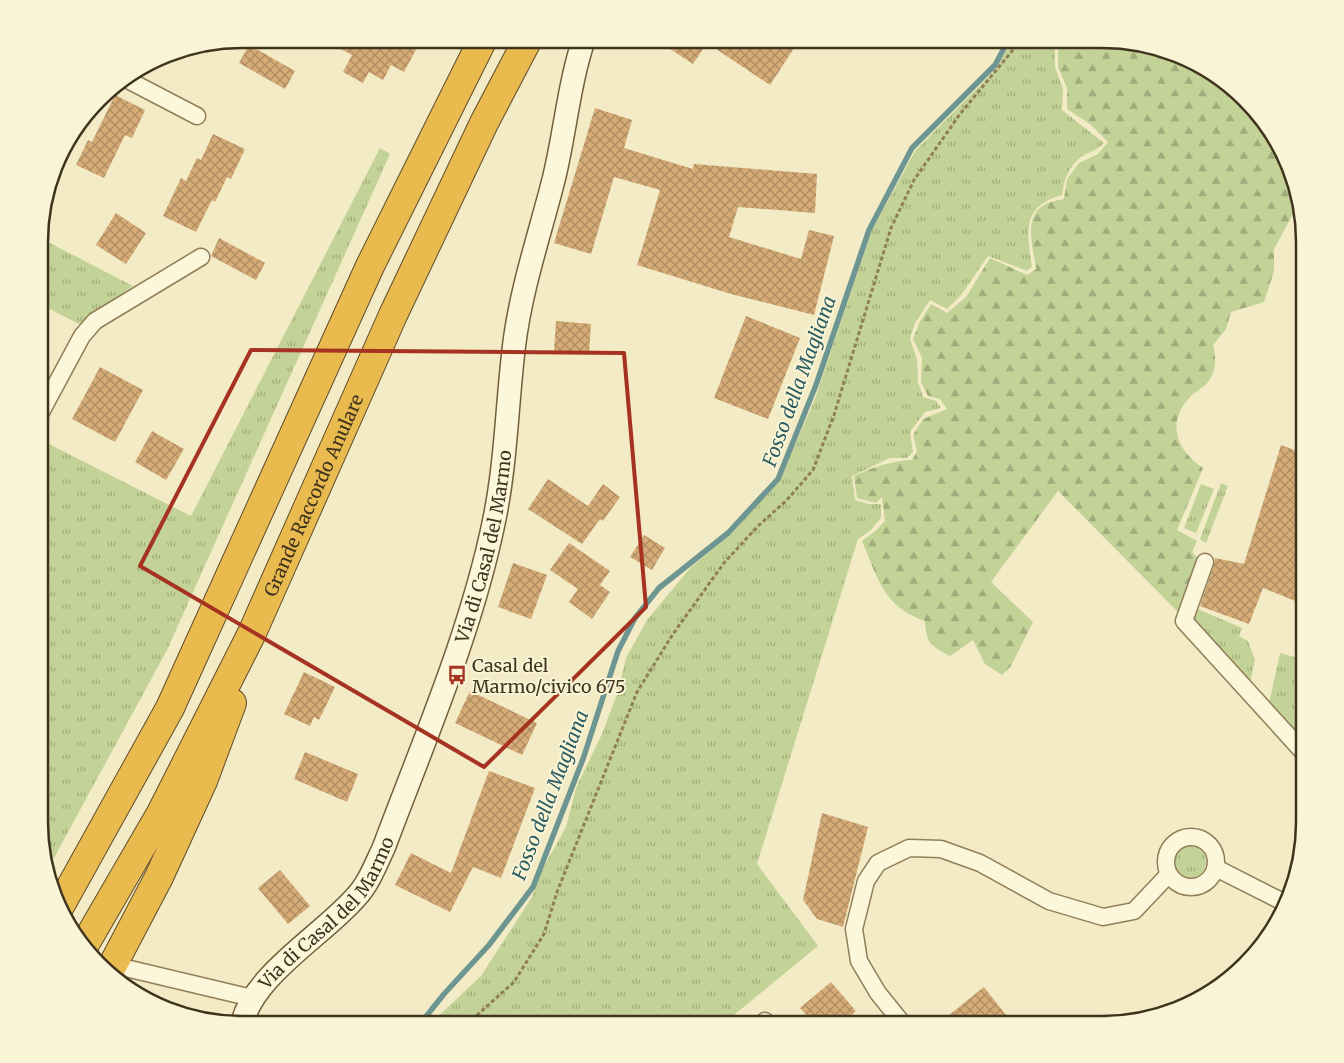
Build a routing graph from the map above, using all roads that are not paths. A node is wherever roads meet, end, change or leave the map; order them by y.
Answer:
1 (479, 48) edge
2 (523, 48) edge
3 (581, 48) edge
4 (132, 81) edge
5 (197, 116) dead end
6 (201, 258) dead end
7 (48, 399) edge
8 (1205, 562) dead end
9 (252, 633) junction
10 (1296, 744) edge
11 (1216, 868) junction
12 (1169, 874) junction
13 (64, 900) edge
14 (1280, 901) edge
15 (88, 939) edge
16 (119, 972) edge
17 (252, 998) junction
18 (245, 1016) edge
19 (897, 1016) edge

1 - 13 highway
2 - 9 highway, Grande Raccordo Anulare
3 - 17 main road, Via di Casal del Marmo
4 - 5 street
6 - 7 street
8 - 10 street
9 - 15 highway, Grande Raccordo Anulare
9 - 16 highway
11 - 12 street
11 - 12 street
11 - 14 street
12 - 19 street
16 - 17 street
17 - 18 main road, Via di Casal del Marmo

